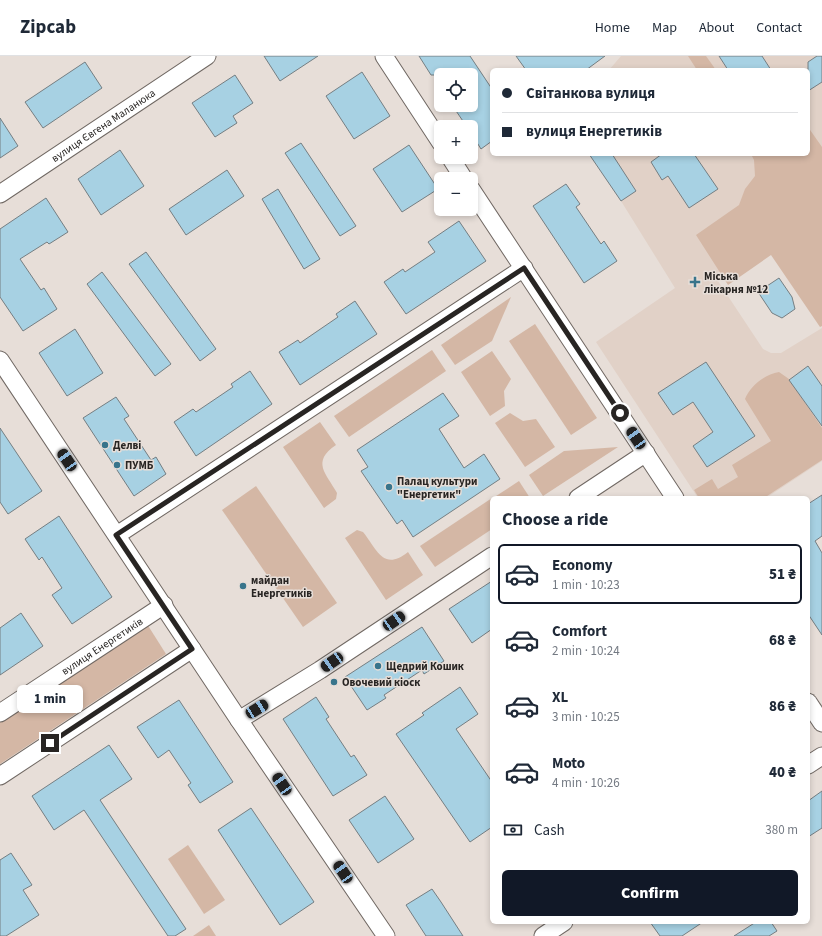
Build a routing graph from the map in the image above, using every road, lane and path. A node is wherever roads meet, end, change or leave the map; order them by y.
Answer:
1 (207, 56) edge
2 (384, 56) edge
3 (434, 132) edge
4 (0, 194) edge
5 (478, 199) edge
6 (524, 268) junction
7 (0, 360) edge
8 (646, 453) junction
9 (581, 496) edge
10 (674, 496) edge
11 (116, 535) junction
12 (490, 557) edge
13 (164, 604) junction
14 (192, 649) junction
15 (810, 705) edge
16 (0, 713) edge
17 (239, 720) junction
18 (822, 723) edge
19 (822, 756) edge
20 (810, 764) edge
21 (0, 776) edge
22 (561, 924) edge
23 (386, 936) edge
24 (543, 936) edge

1 - 4 street, вулиця Євгена Маланюка
2 - 3 street
5 - 6 street
6 - 8 street
6 - 11 street
7 - 11 street
8 - 9 street
8 - 10 street
11 - 13 street
12 - 17 street
13 - 14 street
13 - 16 street, вулиця Енергетиків
14 - 17 street
14 - 21 street
15 - 18 street
17 - 23 street
19 - 20 street
22 - 24 street

